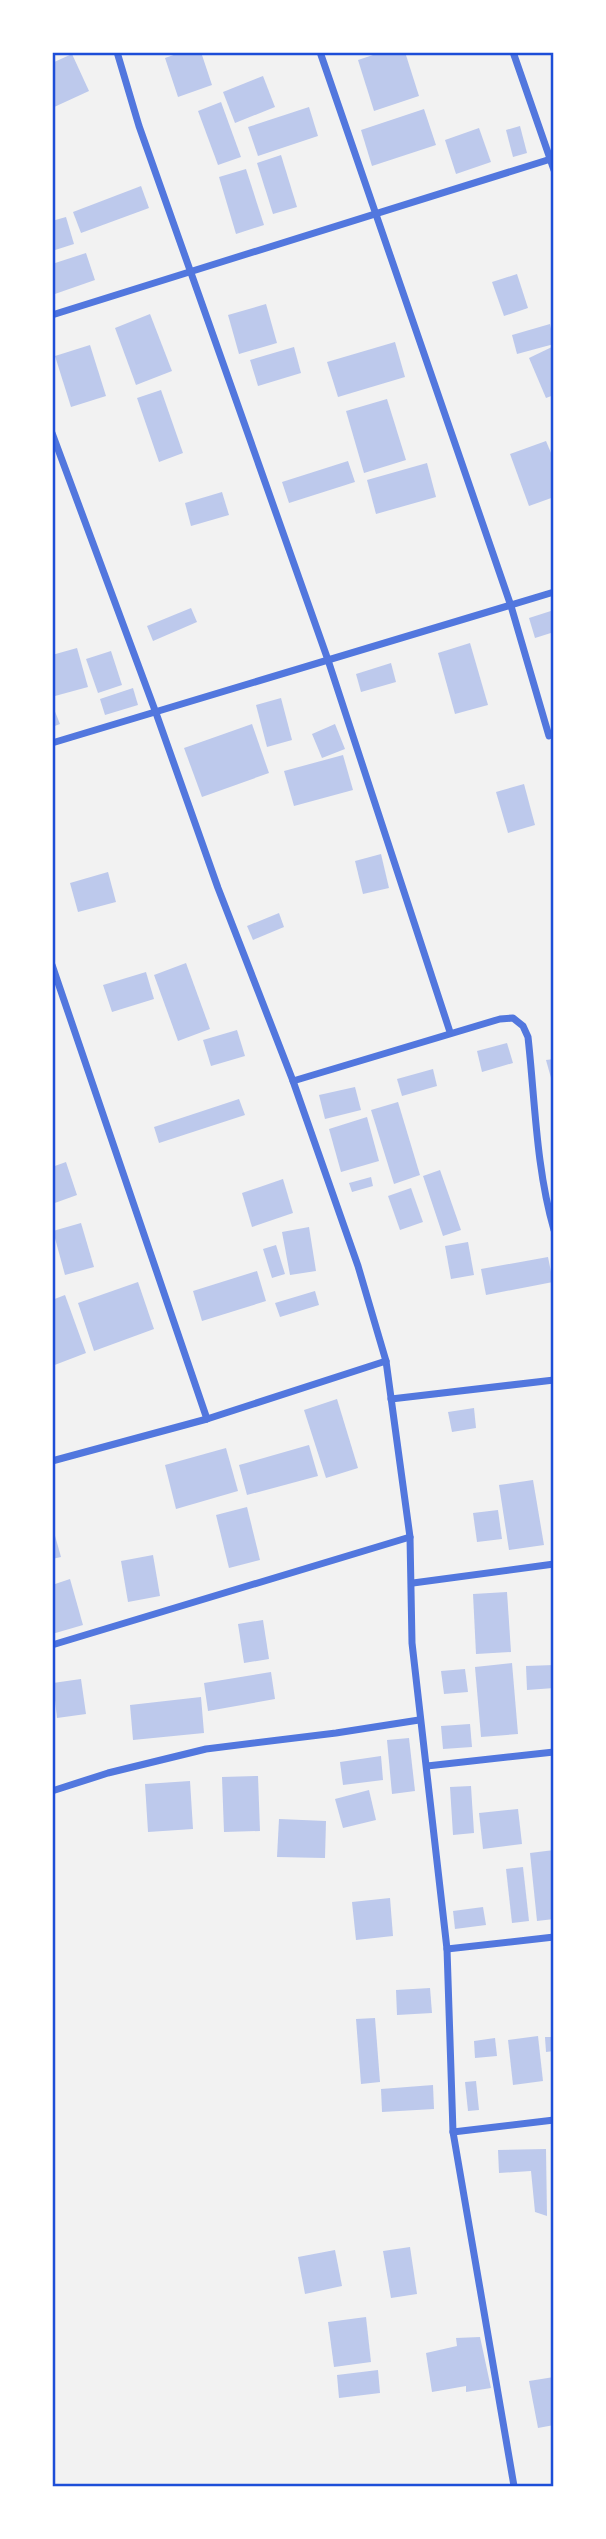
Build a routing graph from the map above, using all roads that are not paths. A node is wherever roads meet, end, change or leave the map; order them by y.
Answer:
1 (117, 52) edge
2 (320, 52) edge
3 (513, 52) edge
4 (552, 158) edge
5 (554, 170) edge
6 (375, 214) junction
7 (192, 271) junction
8 (52, 315) edge
9 (52, 433) edge
10 (554, 592) edge
11 (511, 606) junction
12 (328, 660) junction
13 (156, 713) junction
14 (549, 736) dead end
15 (52, 743) edge
16 (52, 965) edge
17 (450, 1032) junction
18 (293, 1081) junction
19 (554, 1230) edge
20 (386, 1360) junction
21 (554, 1380) edge
22 (391, 1399) junction
23 (207, 1419) junction
24 (52, 1461) edge
25 (411, 1537) junction
26 (554, 1564) edge
27 (413, 1583) junction
28 (52, 1644) edge
29 (419, 1720) junction
30 (554, 1752) edge
31 (427, 1766) junction
32 (52, 1791) edge
33 (554, 1937) edge
34 (447, 1949) junction
35 (554, 2120) edge
36 (453, 2132) junction
37 (514, 2487) edge

1 - 7 street
2 - 6 street
3 - 4 street
4 - 5 street
4 - 6 street
6 - 7 street
6 - 11 street
7 - 8 street
7 - 12 street
9 - 13 street
10 - 11 street
11 - 12 street
11 - 14 street
12 - 13 street
12 - 17 street
13 - 15 street
13 - 18 street
16 - 23 street
17 - 18 street
17 - 19 street
18 - 20 street
20 - 22 street
20 - 23 street
21 - 22 street
22 - 25 street
23 - 24 street
25 - 27 street
25 - 28 street
26 - 27 street
27 - 29 street
29 - 31 street
29 - 32 street
30 - 31 street
31 - 34 street
33 - 34 street
34 - 36 street
35 - 36 street
36 - 37 street

